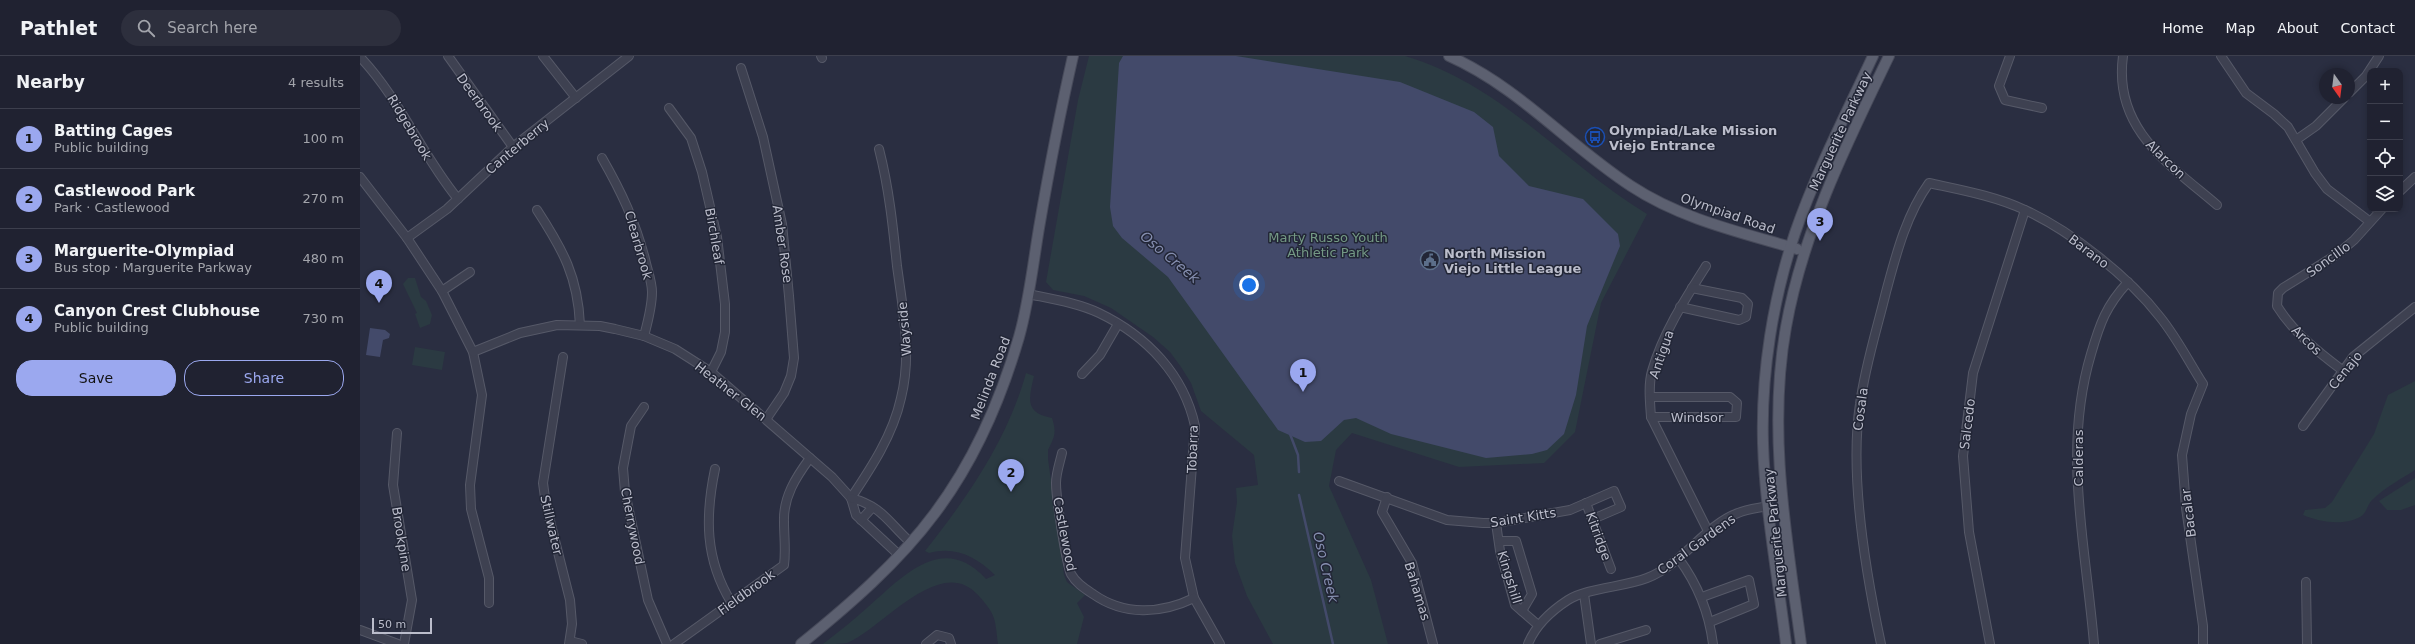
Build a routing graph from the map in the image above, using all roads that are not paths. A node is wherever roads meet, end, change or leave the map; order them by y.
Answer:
1 (448, 56) edge
2 (543, 56) edge
3 (629, 56) edge
4 (1073, 56) edge
5 (1449, 56) edge
6 (1873, 56) edge
7 (2010, 56) edge
8 (2124, 56) edge
9 (2221, 56) edge
10 (2379, 56) edge
11 (360, 57) edge
12 (1885, 58) edge
13 (741, 68) dead end
14 (2355, 87) edge
15 (576, 98) junction
16 (2338, 104) edge
17 (669, 108) dead end
18 (2042, 108) dead end
19 (2296, 140) junction
20 (513, 147) junction
21 (879, 149) dead end
22 (602, 158) dead end
23 (360, 177) edge
24 (2415, 178) edge
25 (1928, 183) joint
26 (2403, 188) edge
27 (458, 199) junction
28 (2217, 205) dead end
29 (538, 210) dead end
30 (2025, 210) junction
31 (2379, 212) edge
32 (2369, 221) junction
33 (407, 238) junction
34 (1791, 248) junction
35 (1804, 252) junction
36 (1706, 266) dead end
37 (470, 272) dead end
38 (2128, 282) junction
39 (1692, 288) junction
40 (442, 291) junction
41 (1028, 294) junction
42 (2277, 306) joint
43 (1680, 307) junction
44 (2415, 307) edge
45 (1118, 324) junction
46 (580, 325) junction
47 (644, 336) junction
48 (473, 352) junction
49 (563, 358) dead end
50 (2342, 370) junction
51 (711, 372) junction
52 (1082, 374) dead end
53 (2203, 384) joint
54 (1650, 397) junction
55 (644, 407) dead end
56 (1651, 417) junction
57 (767, 418) junction
58 (2303, 426) dead end
59 (397, 433) dead end
60 (1062, 453) dead end
61 (810, 458) junction
62 (715, 469) dead end
63 (1339, 481) dead end
64 (1387, 496) junction
65 (851, 498) junction
66 (1586, 503) junction
67 (870, 506) junction
68 (1768, 506) junction
69 (1593, 519) junction
70 (861, 520) junction
71 (1496, 523) junction
72 (1709, 533) junction
73 (1499, 541) junction
74 (910, 542) junction
75 (899, 554) junction
76 (1679, 559) junction
77 (1611, 569) dead end
78 (2306, 582) dead end
79 (1584, 594) junction
80 (1702, 597) junction
81 (1194, 598) junction
82 (731, 602) junction
83 (489, 603) dead end
84 (1522, 611) junction
85 (1710, 622) junction
86 (1538, 625) junction
87 (360, 630) edge
88 (1646, 630) dead end
89 (569, 642) edge
90 (1612, 643) edge
91 (398, 644) edge
92 (404, 644) edge
93 (582, 644) edge
94 (667, 644) edge
95 (674, 644) edge
96 (801, 644) edge
97 (926, 644) edge
98 (951, 644) edge
99 (1220, 644) edge
100 (1433, 644) edge
101 (1528, 644) edge
102 (1591, 644) edge
103 (1600, 644) edge
104 (1713, 644) edge
105 (1786, 644) edge
106 (1801, 644) edge
107 (1881, 644) edge
108 (1990, 644) edge
109 (2094, 644) edge
110 (2203, 644) edge
111 (2307, 644) edge

1 - 20 street, Deerbrook
2 - 15 street
3 - 15 street, Canterberry
4 - 41 main road, Melinda Road
5 - 34 main road, Olympiad Road
6 - 34 main road, Marguerite Parkway
7 - 18 street
8 - 28 street, Alarcon
9 - 19 street
10 - 14 street
11 - 27 street, Ridgebrook
12 - 35 main road, Marguerite Parkway
13 - 57 street, Amber Rose
15 - 20 street, Canterberry
16 - 19 street
17 - 51 street, Birchleaf
19 - 32 street
20 - 27 street, Canterberry
21 - 65 street, Wayside
22 - 47 street, Clearbrook
23 - 33 street
24 - 26 street
25 - 30 street, Barano
25 - 107 street, Cosala
27 - 33 street, Canterberry
29 - 46 street
30 - 38 street, Barano
30 - 108 street, Salcedo
31 - 32 street, Soncillo
32 - 42 street, Soncillo
33 - 40 street
34 - 35 main road, Olympiad Road
34 - 68 main road, Marguerite Parkway
35 - 106 main road, Marguerite Parkway
36 - 39 street, Antigua
37 - 40 street
38 - 53 street, Barano
38 - 109 street, Calderas
39 - 43 street, Antigua
39 - 43 street
40 - 48 street
41 - 45 street, Tobarra
41 - 74 main road, Melinda Road
42 - 50 street, Arcos
43 - 54 street, Antigua
44 - 50 street, Cenajo
45 - 52 street
45 - 81 street, Tobarra
46 - 47 street, Heather Glen
46 - 48 street, Heather Glen
47 - 51 street, Heather Glen
48 - 83 street
49 - 89 street, Stillwater
50 - 58 street, Cenajo
51 - 57 street, Heather Glen
53 - 110 street, Bacalar
54 - 56 street, Antigua
54 - 56 street, Windsor
55 - 94 street, Cherrywood
56 - 72 street, Antigua
57 - 61 street, Heather Glen
59 - 92 street, Brookpine
60 - 81 street, Castlewood
61 - 65 street, Heather Glen
61 - 82 street, Fieldbrook
62 - 82 street
63 - 64 street, Saint Kitts
64 - 71 street, Saint Kitts
64 - 100 street, Bahamas
65 - 67 street
65 - 70 street, Heather Glen
66 - 69 street, Kitridge
66 - 69 street, Saint Kitts
66 - 71 street, Saint Kitts
67 - 70 street
67 - 74 street
68 - 72 street, Coral Gardens
68 - 105 main road, Marguerite Parkway
69 - 77 street, Kitridge
70 - 75 street, Heather Glen
71 - 73 street, Kingshill
72 - 76 street, Coral Gardens
73 - 84 street, Kingshill
73 - 84 street, Kingshill
74 - 75 main road, Melinda Road
75 - 96 main road, Melinda Road
76 - 79 street, Coral Gardens
76 - 80 street
78 - 111 street
79 - 86 street, Coral Gardens
79 - 102 street
80 - 85 street
80 - 85 street
81 - 99 street, Tobarra
82 - 95 street, Fieldbrook
84 - 86 street, Kingshill
85 - 104 street
86 - 101 street, Coral Gardens
87 - 91 street
88 - 90 street
89 - 93 street
90 - 103 street
97 - 98 street

